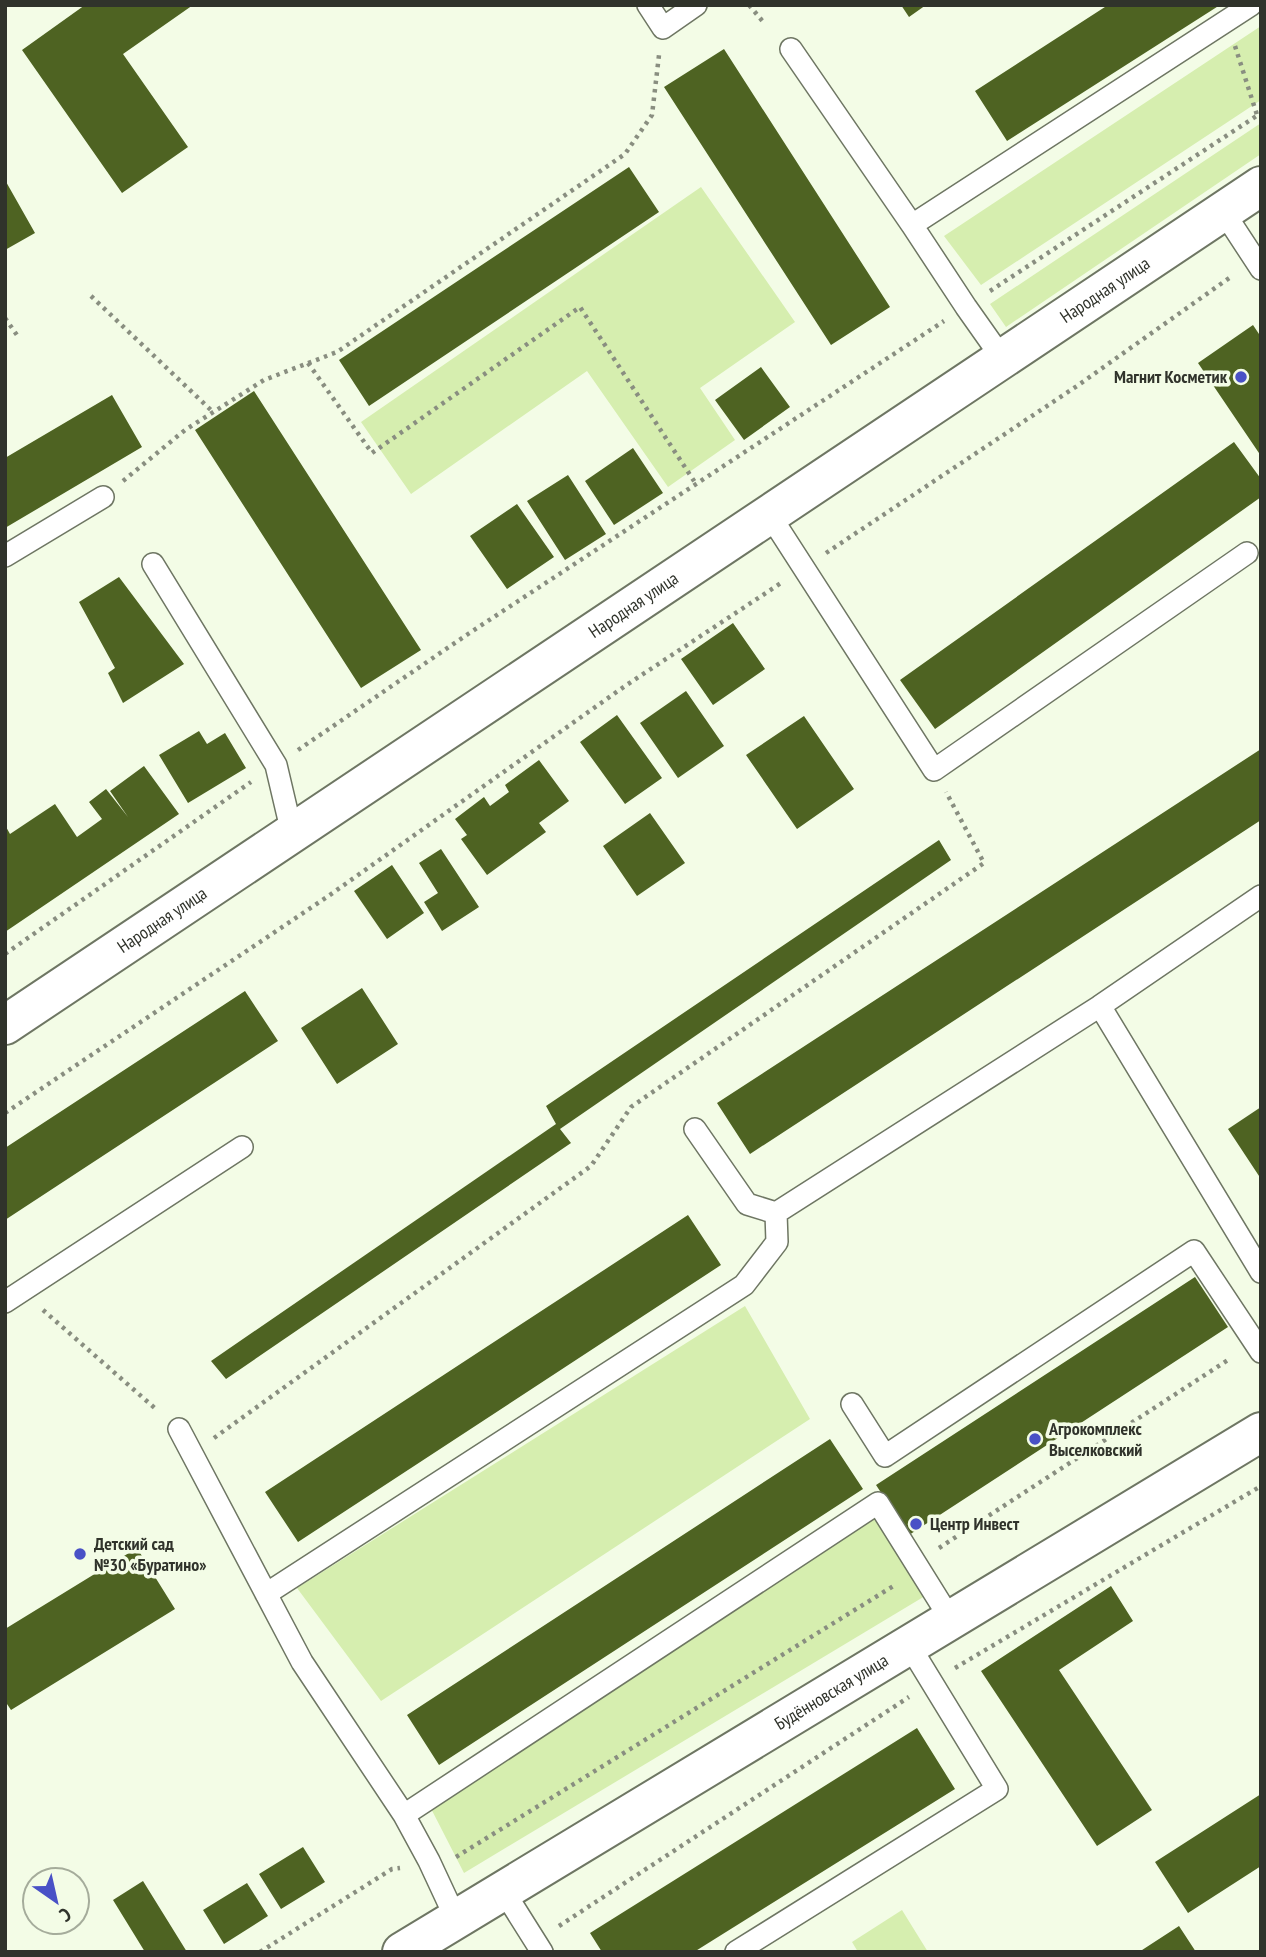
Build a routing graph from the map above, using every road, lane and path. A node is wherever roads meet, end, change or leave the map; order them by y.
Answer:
1 (648, 5) edge
2 (696, 5) edge
3 (750, 5) edge
4 (1251, 5) edge
5 (765, 24) dead end
6 (1222, 24) junction
7 (663, 28) junction
8 (791, 49) dead end
9 (1259, 114) edge
10 (1261, 186) edge
11 (1223, 211) junction
12 (912, 225) junction
13 (1258, 264) edge
14 (92, 296) dead end
15 (965, 307) junction
16 (5, 318) edge
17 (19, 338) dead end
18 (1002, 359) junction
19 (307, 363) junction
20 (213, 412) junction
21 (696, 484) junction
22 (103, 497) joint
23 (769, 514) junction
24 (1247, 553) dead end
25 (5, 556) edge
26 (153, 565) dead end
27 (804, 568) junction
28 (276, 765) junction
29 (934, 770) junction
30 (292, 833) junction
31 (1261, 896) edge
32 (5, 954) edge
33 (1100, 1006) junction
34 (5, 1025) edge
35 (5, 1113) edge
36 (695, 1129) dead end
37 (242, 1147) dead end
38 (776, 1213) junction
39 (1261, 1272) edge
40 (13, 1297) edge
41 (1258, 1347) edge
42 (852, 1404) dead end
43 (179, 1429) joint
44 (1261, 1432) edge
45 (192, 1454) junction
46 (1261, 1486) edge
47 (917, 1566) junction
48 (266, 1594) junction
49 (951, 1620) junction
50 (909, 1645) junction
51 (931, 1682) junction
52 (404, 1815) junction
53 (429, 1861) junction
54 (503, 1890) junction
55 (456, 1919) junction
56 (539, 1947) edge
57 (742, 1950) edge
58 (260, 1952) edge
59 (402, 1952) edge

1 - 7 lane
2 - 7 lane
3 - 5 path
4 - 6 lane
6 - 9 path
6 - 12 lane
7 - 19 path
8 - 12 lane
9 - 15 path
10 - 11 street, Народная улица
11 - 13 lane
11 - 18 street, Народная улица
12 - 15 lane
13 - 27 path
14 - 20 path
15 - 18 lane
15 - 21 path
16 - 17 path
18 - 23 street, Народная улица
19 - 20 path
19 - 21 path
20 - 22 path
21 - 28 path
22 - 25 lane
23 - 27 lane
23 - 30 street, Народная улица
24 - 29 lane
26 - 28 lane
27 - 29 lane
27 - 35 path
28 - 30 lane
28 - 32 path
29 - 45 path
30 - 34 street, Народная улица
31 - 33 lane
33 - 38 lane
33 - 39 lane
36 - 38 lane
37 - 40 lane
38 - 48 lane
40 - 43 path
41 - 42 lane
41 - 47 path
43 - 45 lane
44 - 49 street, Будённовская улица
45 - 48 lane
46 - 51 path
47 - 49 lane
47 - 52 lane
47 - 53 path
48 - 52 lane
49 - 50 street, Будённовская улица
50 - 51 lane
50 - 54 street, Будённовская улица
51 - 56 path
51 - 57 lane
52 - 53 lane
53 - 55 lane
53 - 58 path
54 - 55 street, Будённовская улица
54 - 56 lane
55 - 59 street, Будённовская улица

